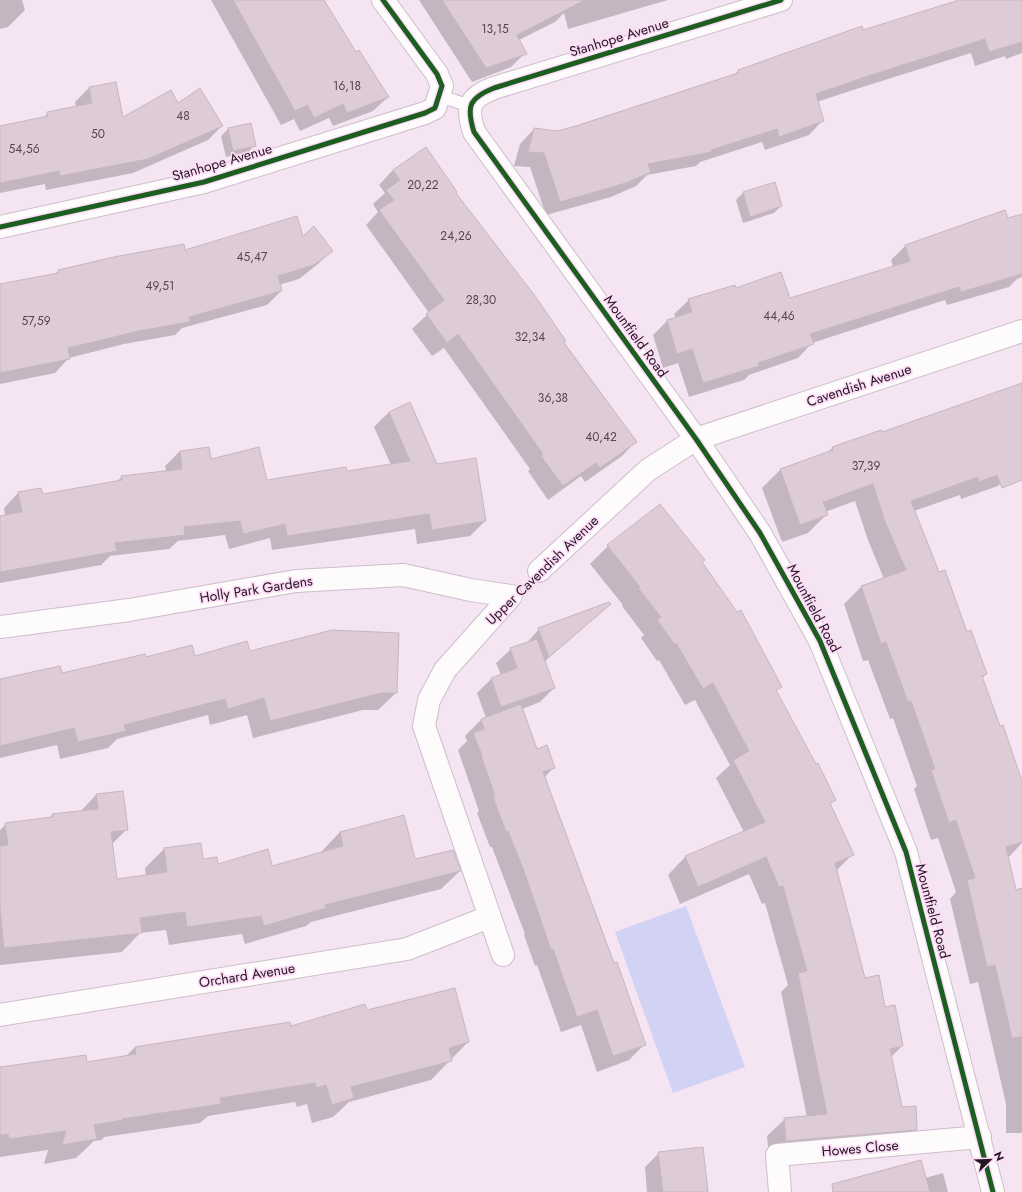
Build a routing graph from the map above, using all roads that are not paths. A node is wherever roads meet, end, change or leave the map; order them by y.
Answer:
1 (383, 0) edge
2 (781, 0) edge
3 (440, 96) junction
4 (470, 106) junction
5 (0, 227) edge
6 (1022, 330) edge
7 (696, 439) junction
8 (539, 571) dead end
9 (511, 596) joint
10 (0, 627) edge
11 (489, 917) junction
12 (503, 954) dead end
13 (0, 1015) edge
14 (980, 1136) junction
15 (780, 1192) edge
16 (993, 1192) edge

1 - 3 street
2 - 4 street, Stanhope Avenue
3 - 4 lane
3 - 5 street, Stanhope Avenue
4 - 7 street, Mountfield Road
6 - 7 street, Cavendish Avenue
7 - 8 street, Upper Cavendish Avenue
7 - 14 street, Mountfield Road
9 - 10 street, Holly Park Gardens
9 - 11 street, Upper Cavendish Avenue
11 - 12 street, Upper Cavendish Avenue
11 - 13 street, Orchard Avenue
14 - 15 street, Howes Close
14 - 16 street, Mountfield Road

